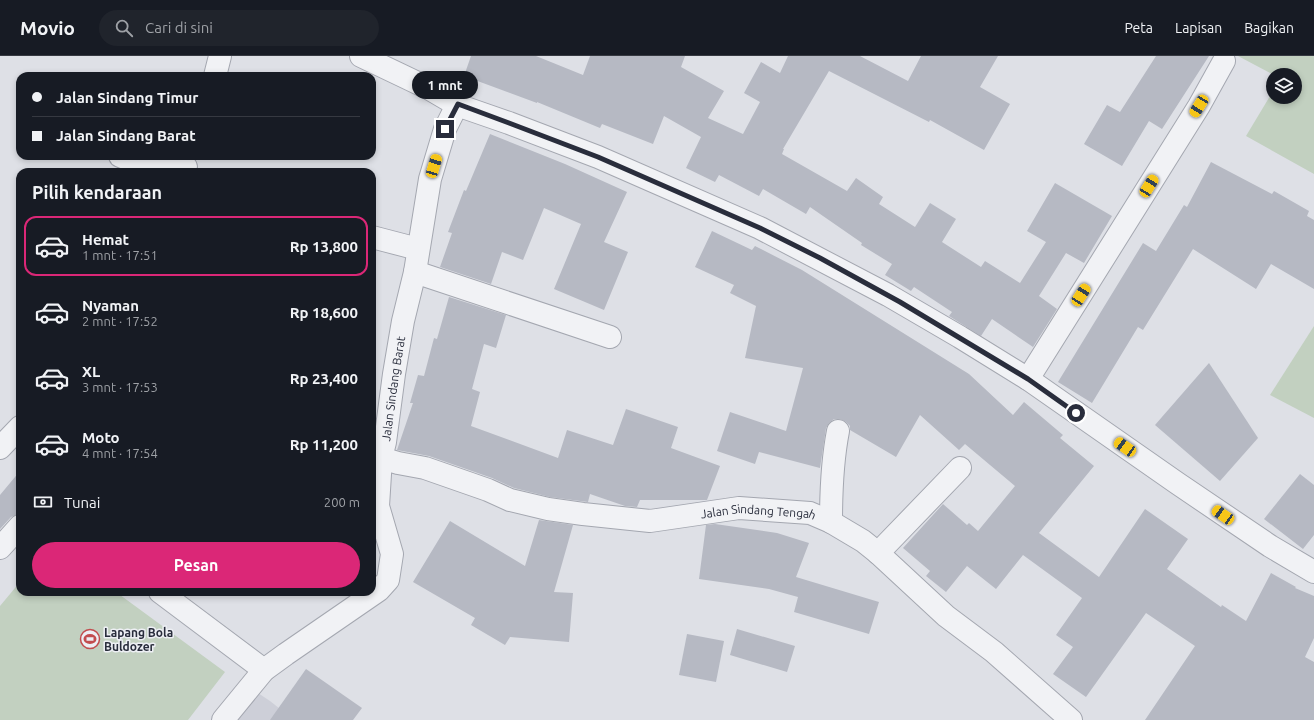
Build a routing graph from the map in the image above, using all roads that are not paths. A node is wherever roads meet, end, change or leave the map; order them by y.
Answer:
1 (220, 56) edge
2 (364, 57) edge
3 (1224, 61) dead end
4 (215, 72) edge
5 (458, 104) junction
6 (129, 160) edge
7 (188, 165) edge
8 (376, 238) edge
9 (418, 249) junction
10 (415, 272) junction
11 (610, 337) dead end
12 (1028, 379) junction
13 (16, 430) edge
14 (838, 430) dead end
15 (0, 448) edge
16 (381, 458) junction
17 (960, 468) dead end
18 (830, 522) junction
19 (16, 530) edge
20 (0, 548) edge
21 (878, 553) junction
22 (1314, 572) edge
23 (376, 592) edge
24 (165, 596) edge
25 (370, 596) edge
26 (264, 670) junction
27 (223, 720) edge
28 (1071, 720) edge

1 - 4 street
2 - 5 street
3 - 12 street
5 - 9 street, Jalan Sindang Barat
5 - 12 street
6 - 7 street
8 - 9 street
9 - 10 street, Jalan Sindang Barat
10 - 11 street
10 - 16 street, Jalan Sindang Barat
12 - 22 street
13 - 15 street
14 - 18 street
16 - 18 street, Jalan Sindang Tengah
16 - 23 street, Jalan Sindang Barat
17 - 21 street
18 - 21 street, Jalan Sindang Tengah
19 - 20 street
21 - 28 street, Jalan Sindang Tengah
24 - 26 street
25 - 26 street, Jalan Sindang Barat
26 - 27 street, Jalan Sindang Barat

